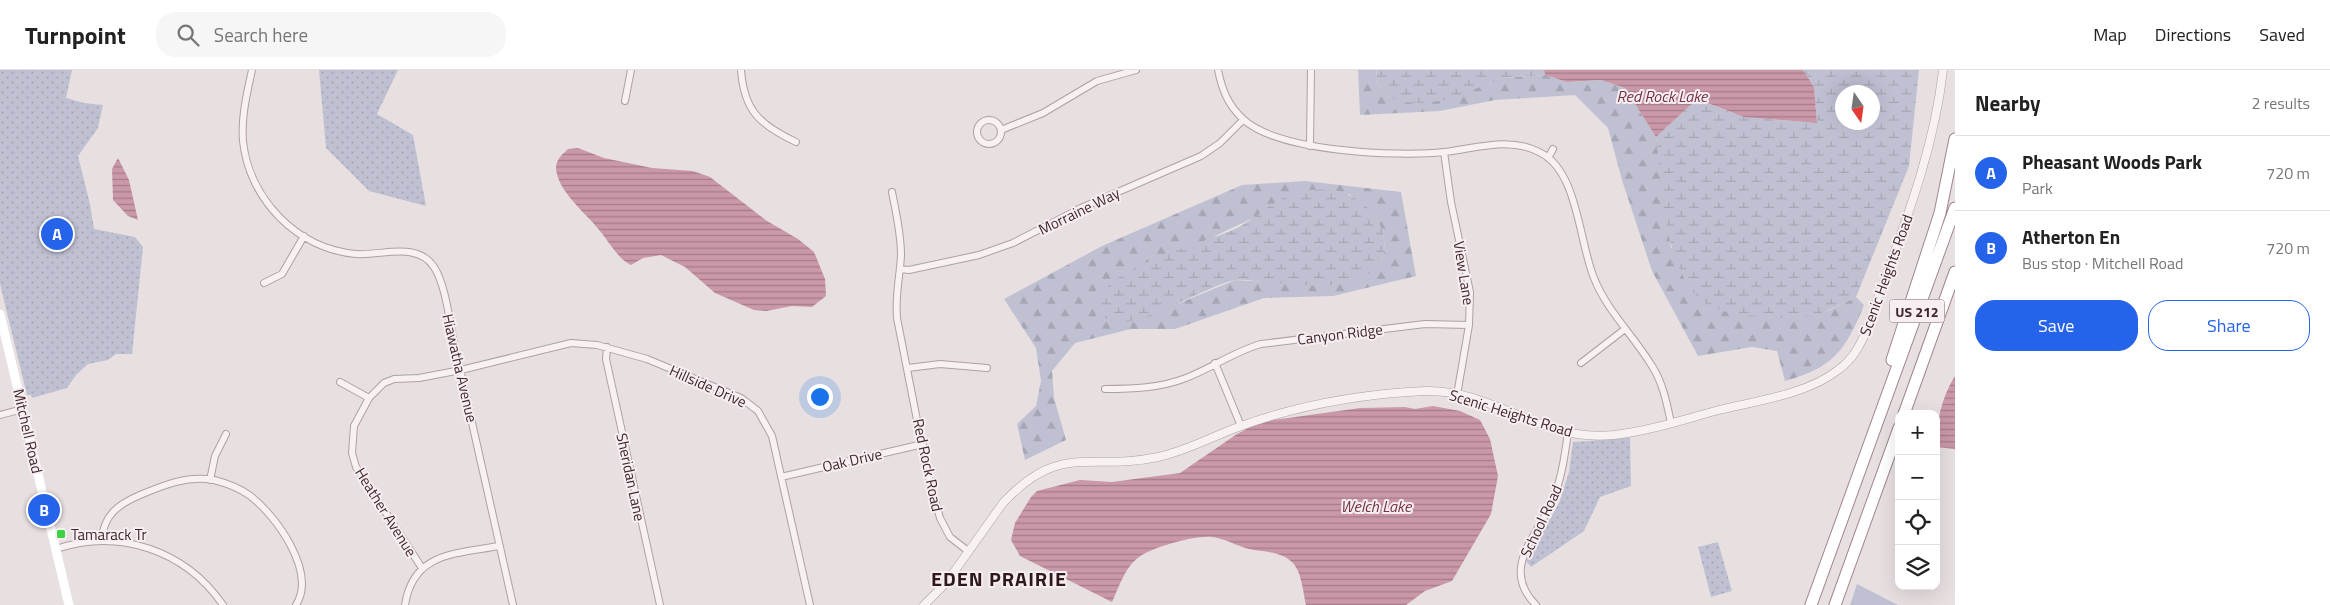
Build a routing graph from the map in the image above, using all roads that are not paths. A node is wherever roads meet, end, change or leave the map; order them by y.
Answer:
1 (252, 70) edge
2 (631, 70) edge
3 (741, 70) edge
4 (1136, 70) edge
5 (1218, 70) edge
6 (1311, 70) edge
7 (1943, 70) edge
8 (625, 101) dead end
9 (1243, 120) junction
10 (1000, 130) dead end
11 (1955, 139) edge
12 (796, 142) dead end
13 (1310, 146) junction
14 (1553, 149) dead end
15 (1444, 152) junction
16 (1548, 158) junction
17 (892, 192) dead end
18 (1955, 208) edge
19 (304, 236) junction
20 (900, 269) junction
21 (1955, 272) edge
22 (264, 283) dead end
23 (0, 314) edge
24 (1469, 325) junction
25 (1625, 329) junction
26 (607, 347) junction
27 (1215, 363) junction
28 (1581, 363) dead end
29 (908, 368) junction
30 (987, 368) dead end
31 (461, 370) junction
32 (340, 382) dead end
33 (1106, 389) dead end
34 (1457, 395) junction
35 (369, 398) junction
36 (23, 409) junction
37 (1905, 410) edge
38 (0, 415) edge
39 (1878, 415) junction
40 (1672, 423) junction
41 (1241, 426) junction
42 (1568, 432) junction
43 (226, 434) dead end
44 (1895, 439) edge
45 (923, 444) junction
46 (781, 477) junction
47 (210, 480) junction
48 (102, 540) junction
49 (499, 546) junction
50 (56, 549) junction
51 (968, 550) junction
52 (422, 568) junction
53 (69, 605) edge
54 (223, 605) edge
55 (296, 605) edge
56 (405, 605) edge
57 (513, 605) edge
58 (660, 605) edge
59 (810, 605) edge
60 (924, 605) edge
61 (1536, 605) edge
62 (1811, 605) edge
63 (1835, 605) edge

1 - 19 street, Hiawatha Avenue
2 - 8 street
3 - 12 street
4 - 10 street
5 - 9 street
6 - 13 street
7 - 40 street, Scenic Heights Road
9 - 13 street
9 - 20 street, Morraine Way
11 - 39 highway
13 - 15 street
14 - 16 street
15 - 16 street
15 - 24 street, View Lane
16 - 25 street
17 - 20 street, Red Rock Road
18 - 39 highway, US 212
19 - 22 street
19 - 31 street, Hiawatha Avenue
20 - 29 street, Red Rock Road
21 - 37 highway, US 212
23 - 36 main road, Mitchell Road
24 - 27 street, Canyon Ridge
24 - 34 street, View Lane
25 - 28 street
25 - 40 street
26 - 31 street, Hillside Drive
26 - 46 street, Hillside Drive
26 - 58 street, Sheridan Lane
27 - 33 street, Canyon Ridge
27 - 41 street
29 - 30 street
29 - 45 street, Red Rock Road
31 - 35 street, Heather Avenue
31 - 49 street, Hiawatha Avenue
32 - 35 street
34 - 41 street, Scenic Heights Road
34 - 42 street, Scenic Heights Road
35 - 52 street, Heather Avenue
36 - 38 street
36 - 50 main road, Mitchell Road
39 - 62 highway, US 212
40 - 42 street, Scenic Heights Road
41 - 51 street, Scenic Heights Road
42 - 61 street, School Road
43 - 47 street
44 - 63 highway
45 - 46 street, Oak Drive
45 - 51 street, Red Rock Road
46 - 59 street, Hillside Drive
47 - 48 street
47 - 55 street
48 - 50 street
48 - 54 street
49 - 52 street
49 - 57 street, Hiawatha Avenue
50 - 53 main road, Mitchell Road
51 - 60 street, Scenic Heights Road
52 - 56 street

